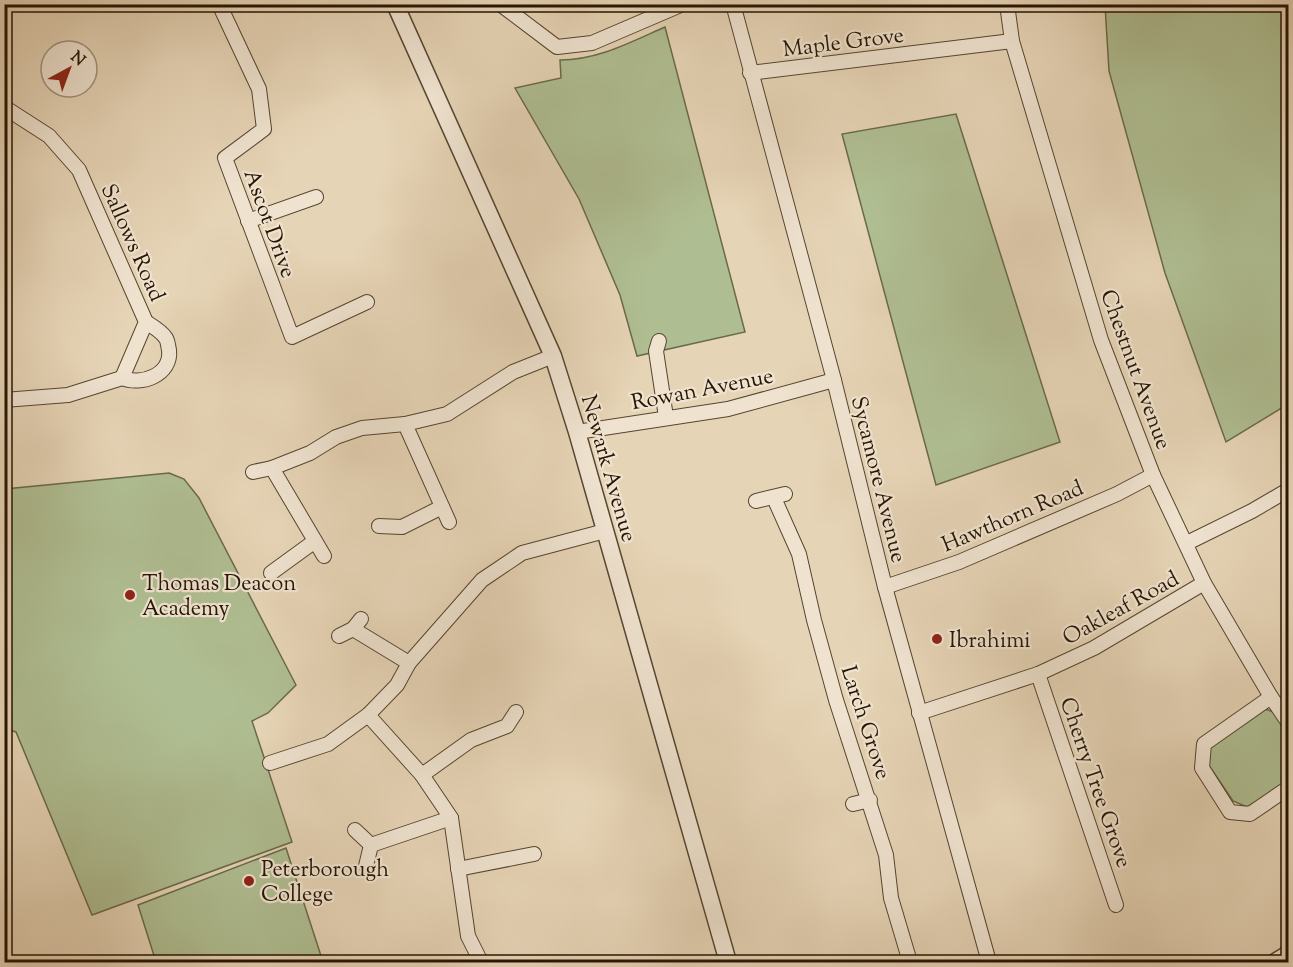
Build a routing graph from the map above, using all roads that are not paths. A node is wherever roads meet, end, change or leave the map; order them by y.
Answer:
1 (219, 4) edge
2 (395, 4) edge
3 (500, 4) edge
4 (683, 4) edge
5 (733, 4) edge
6 (1007, 4) edge
7 (1012, 41) junction
8 (750, 73) junction
9 (4, 107) edge
10 (316, 197) dead end
11 (248, 221) junction
12 (367, 302) dead end
13 (146, 322) junction
14 (659, 341) dead end
15 (553, 356) junction
16 (122, 378) junction
17 (834, 380) junction
18 (4, 400) edge
19 (666, 417) junction
20 (405, 423) junction
21 (577, 432) junction
22 (272, 468) junction
23 (253, 472) dead end
24 (1153, 475) junction
25 (1288, 490) edge
26 (756, 501) dead end
27 (442, 507) junction
28 (449, 522) dead end
29 (379, 526) dead end
30 (605, 531) junction
31 (315, 541) junction
32 (1187, 543) junction
33 (324, 556) dead end
34 (271, 573) dead end
35 (1204, 583) junction
36 (885, 587) junction
37 (339, 636) dead end
38 (409, 663) junction
39 (1038, 674) junction
40 (1271, 697) junction
41 (516, 712) dead end
42 (919, 713) junction
43 (368, 715) junction
44 (1288, 722) edge
45 (270, 763) dead end
46 (422, 775) junction
47 (1288, 788) edge
48 (870, 800) junction
49 (853, 804) dead end
50 (451, 818) junction
51 (355, 830) dead end
52 (371, 845) junction
53 (534, 854) dead end
54 (366, 866) dead end
55 (458, 869) junction
56 (1116, 904) dead end
57 (1288, 954) edge
58 (481, 963) edge
59 (728, 963) edge
60 (910, 963) edge
61 (989, 963) edge
62 (1275, 963) edge

1 - 11 street, Ascot Drive
2 - 15 street, Newark Avenue
3 - 4 street
5 - 8 street, Sycamore Avenue
6 - 7 street, Chestnut Avenue
7 - 8 street, Maple Grove
7 - 24 street, Chestnut Avenue
8 - 17 street, Sycamore Avenue
9 - 13 street, Sallows Road
10 - 11 street
11 - 12 street, Ascot Drive
13 - 16 street, Sallows Road
13 - 16 street
14 - 19 street
15 - 20 street
15 - 21 street, Newark Avenue
16 - 18 street
17 - 19 street, Rowan Avenue
17 - 36 street, Sycamore Avenue
19 - 21 street, Rowan Avenue
20 - 22 street
20 - 27 street
21 - 30 street, Newark Avenue
22 - 23 street
22 - 31 street
24 - 32 street, Chestnut Avenue
24 - 36 street, Hawthorn Road
25 - 32 street
26 - 48 street, Larch Grove
27 - 28 street
27 - 29 street
30 - 38 street
30 - 59 street, Newark Avenue
31 - 33 street
31 - 34 street
32 - 35 street, Chestnut Avenue
35 - 39 street, Oakleaf Road
35 - 40 street, Chestnut Avenue
36 - 42 street, Sycamore Avenue
37 - 38 street
38 - 43 street
39 - 42 street, Oakleaf Road
39 - 56 street, Cherry Tree Grove
40 - 44 street, Chestnut Avenue
40 - 47 street
41 - 46 street
42 - 61 street, Sycamore Avenue
43 - 45 street
43 - 46 street
46 - 50 street
48 - 49 street
48 - 60 street, Larch Grove
50 - 52 street
50 - 55 street
51 - 52 street
52 - 54 street
53 - 55 street
55 - 58 street
57 - 62 street

